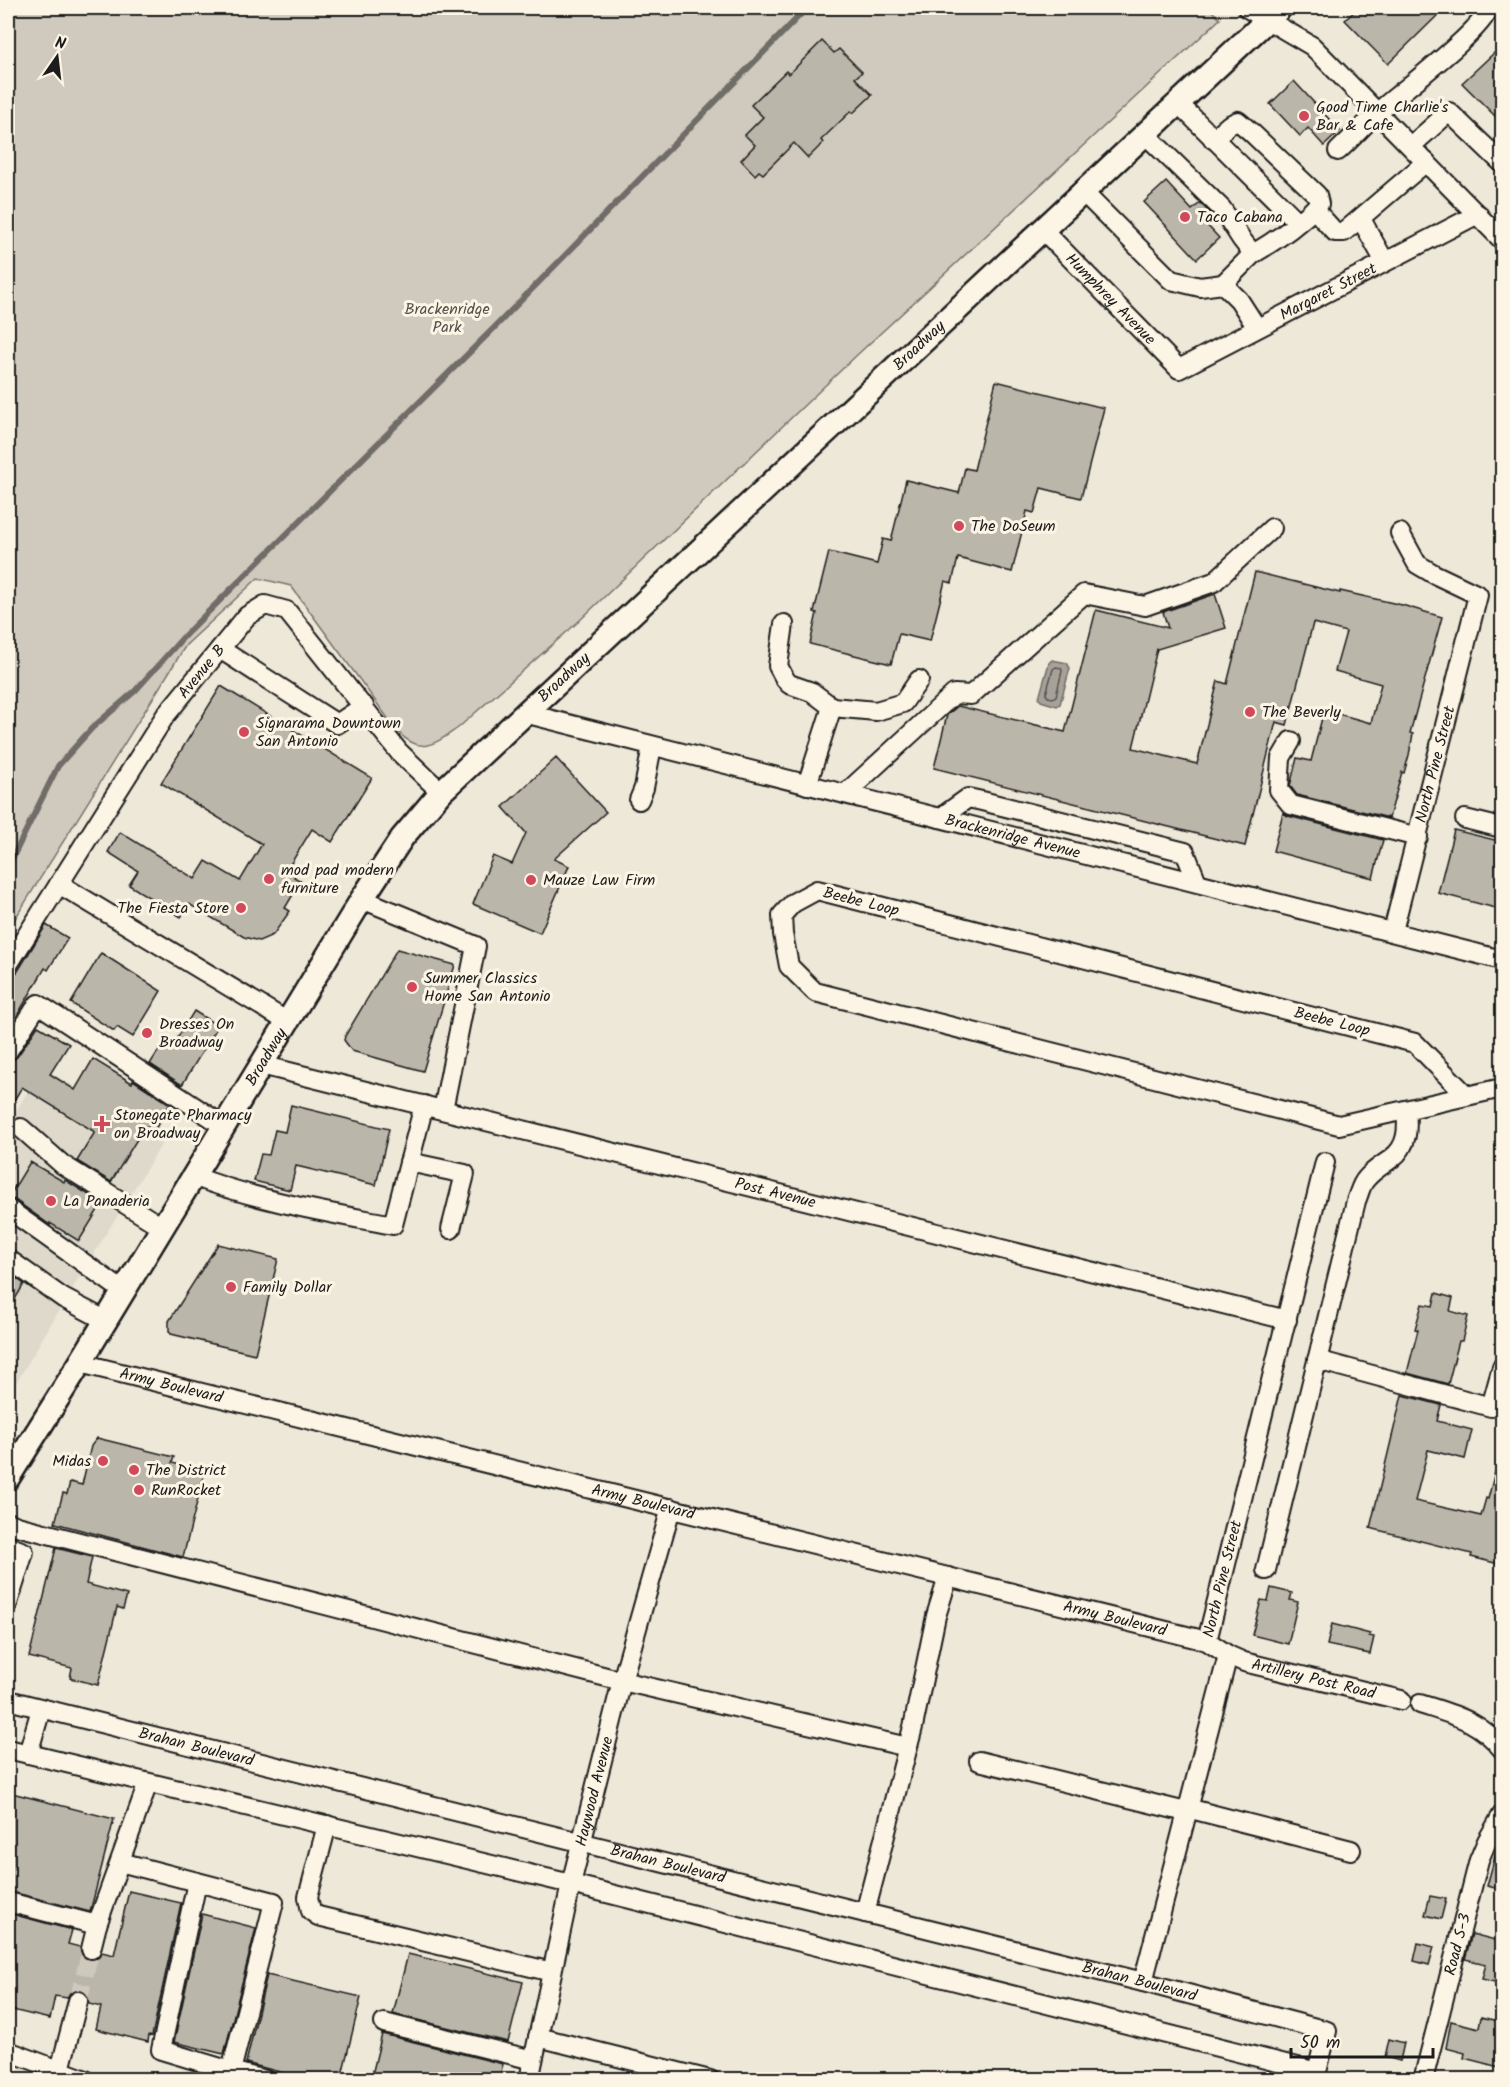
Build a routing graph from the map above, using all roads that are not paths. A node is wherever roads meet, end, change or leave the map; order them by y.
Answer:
1 (1247, 8) edge
2 (1489, 8) edge
3 (1274, 14) edge
4 (1178, 103) junction
5 (1377, 113) junction
6 (1145, 134) junction
7 (1213, 139) junction
8 (1411, 146) junction
9 (1338, 150) dead end
10 (1426, 162) junction
11 (1503, 163) edge
12 (1083, 192) junction
13 (1314, 209) junction
14 (1478, 214) junction
15 (1361, 219) junction
16 (1298, 222) junction
17 (1042, 229) junction
18 (1503, 240) edge
19 (1253, 254) junction
20 (1385, 262) junction
21 (1223, 284) junction
22 (1257, 328) junction
23 (1179, 369) joint
24 (1272, 528) dead end
25 (1400, 533) dead end
26 (784, 624) dead end
27 (220, 649) junction
28 (919, 680) dead end
29 (364, 706) junction
30 (832, 707) junction
31 (524, 713) junction
32 (1291, 741) dead end
33 (652, 746) junction
34 (807, 785) junction
35 (441, 792) junction
36 (845, 794) junction
37 (639, 800) dead end
38 (1042, 816) junction
39 (940, 818) junction
40 (1465, 819) dead end
41 (1503, 828) edge
42 (1110, 833) junction
43 (1418, 837) junction
44 (1023, 839) junction
45 (1114, 862) junction
46 (1197, 882) junction
47 (59, 884) junction
48 (362, 899) junction
49 (1393, 931) junction
50 (1503, 960) edge
51 (8, 965) edge
52 (288, 1022) junction
53 (8, 1051) edge
54 (261, 1065) junction
55 (1503, 1088) edge
56 (1467, 1096) junction
57 (424, 1105) junction
58 (443, 1110) junction
59 (1406, 1110) junction
60 (224, 1126) junction
61 (21, 1128) dead end
62 (409, 1162) junction
63 (1325, 1162) dead end
64 (193, 1176) junction
65 (8, 1209) edge
66 (162, 1227) junction
67 (452, 1229) dead end
68 (8, 1259) edge
69 (123, 1292) junction
70 (105, 1320) junction
71 (1287, 1320) junction
72 (1317, 1360) junction
73 (80, 1362) junction
74 (1503, 1367) edge
75 (8, 1478) edge
76 (670, 1508) junction
77 (8, 1522) edge
78 (8, 1546) edge
79 (1266, 1570) dead end
80 (948, 1577) junction
81 (8, 1603) edge
82 (1207, 1641) junction
83 (1228, 1655) junction
84 (622, 1680) junction
85 (8, 1700) edge
86 (1401, 1700) dead end
87 (1420, 1704) dead end
88 (41, 1709) junction
89 (899, 1745) dead end
90 (8, 1749) edge
91 (1503, 1749) edge
92 (28, 1754) junction
93 (979, 1761) dead end
94 (148, 1783) junction
95 (1187, 1810) junction
96 (1503, 1815) edge
97 (327, 1826) junction
98 (582, 1843) junction
99 (1351, 1850) dead end
100 (120, 1862) junction
101 (197, 1882) junction
102 (571, 1884) junction
103 (8, 1902) edge
104 (865, 1913) junction
105 (97, 1925) junction
106 (91, 1949) tunnel mouth
107 (552, 1972) junction
108 (1143, 1982) junction
109 (78, 2001) tunnel mouth
110 (384, 2023) dead end
111 (538, 2037) junction
112 (8, 2051) edge
113 (533, 2060) junction
114 (60, 2070) junction
115 (231, 2071) junction
116 (1316, 2076) edge
117 (86, 2079) edge
118 (265, 2079) edge
119 (529, 2079) edge
120 (710, 2079) edge
121 (1423, 2079) edge

1 - 3 street
2 - 5 street
3 - 4 main road, Broadway
3 - 5 street
4 - 6 main road, Broadway
4 - 7 street
5 - 8 street
5 - 9 street
6 - 12 main road, Broadway
6 - 19 street
7 - 13 street
7 - 16 street
8 - 10 street
8 - 11 street
10 - 14 street
10 - 15 street
12 - 17 main road, Broadway
12 - 21 street
13 - 15 street
13 - 16 street
14 - 18 street
14 - 20 street, Margaret Street
15 - 20 street
16 - 19 street
17 - 23 street, Humphrey Avenue
17 - 31 main road, Broadway
19 - 21 street
20 - 22 street, Margaret Street
21 - 22 street
22 - 23 street, Margaret Street
24 - 36 street
25 - 43 street, North Pine Street
26 - 30 street
27 - 29 street
27 - 29 street, Avenue B
27 - 47 street, Avenue B
28 - 30 street
29 - 35 street, Avenue B
30 - 34 street
31 - 33 street, Brackenridge Avenue
31 - 35 main road, Broadway
32 - 43 street
33 - 34 street, Brackenridge Avenue
33 - 37 street
34 - 36 street, Brackenridge Avenue
35 - 48 main road, Broadway
36 - 39 street, Brackenridge Avenue
38 - 39 street
38 - 42 street
38 - 44 street
39 - 44 street, Brackenridge Avenue
40 - 41 street
42 - 45 street
42 - 46 street
43 - 49 street, North Pine Street
44 - 45 street, Brackenridge Avenue
45 - 46 street, Brackenridge Avenue
46 - 49 street, Brackenridge Avenue
47 - 51 street, Avenue B
47 - 52 street
48 - 52 main road, Broadway
48 - 58 street
49 - 50 street, Brackenridge Avenue
52 - 54 main road, Broadway
53 - 60 street
54 - 57 street, Post Avenue
54 - 60 main road, Broadway
55 - 56 street
56 - 59 street
56 - 59 street, Beebe Loop
57 - 58 street, Post Avenue
57 - 62 street
58 - 71 street, Post Avenue
59 - 72 street
60 - 64 main road, Broadway
61 - 66 street
62 - 64 street
62 - 67 street
63 - 71 street, North Pine Street
64 - 66 main road, Broadway
65 - 69 street
66 - 69 main road, Broadway
68 - 70 street
69 - 70 main road, Broadway
70 - 73 main road, Broadway
71 - 82 street, North Pine Street
72 - 74 street
72 - 79 street
73 - 75 main road, Broadway
73 - 76 street, Army Boulevard
76 - 80 street, Army Boulevard
76 - 84 street, Haywood Avenue
77 - 84 street
78 - 81 street
80 - 82 street, Army Boulevard
80 - 104 street
82 - 83 street, North Pine Street
83 - 86 street, Artillery Post Road
83 - 95 street, North Pine Street
84 - 89 street
84 - 98 street, Haywood Avenue
85 - 88 street, Brahan Boulevard
87 - 91 street
88 - 92 street
88 - 98 street, Brahan Boulevard
90 - 92 street
92 - 94 street
93 - 95 street
94 - 97 street
94 - 100 street
95 - 99 street
95 - 108 street, North Pine Street
96 - 121 street, Road S-3
97 - 102 street
97 - 107 street
98 - 102 street, Haywood Avenue
98 - 104 street, Brahan Boulevard
100 - 101 street
100 - 105 street
101 - 115 street
101 - 115 street
102 - 107 street, Haywood Avenue
102 - 116 street
103 - 105 street
104 - 108 street, Brahan Boulevard
105 - 106 street
107 - 111 street, Haywood Avenue
108 - 116 street, Brahan Boulevard
109 - 114 street
110 - 113 street
111 - 113 street, Haywood Avenue
111 - 120 street
112 - 114 street
113 - 119 street, Haywood Avenue
114 - 117 street
115 - 118 street

